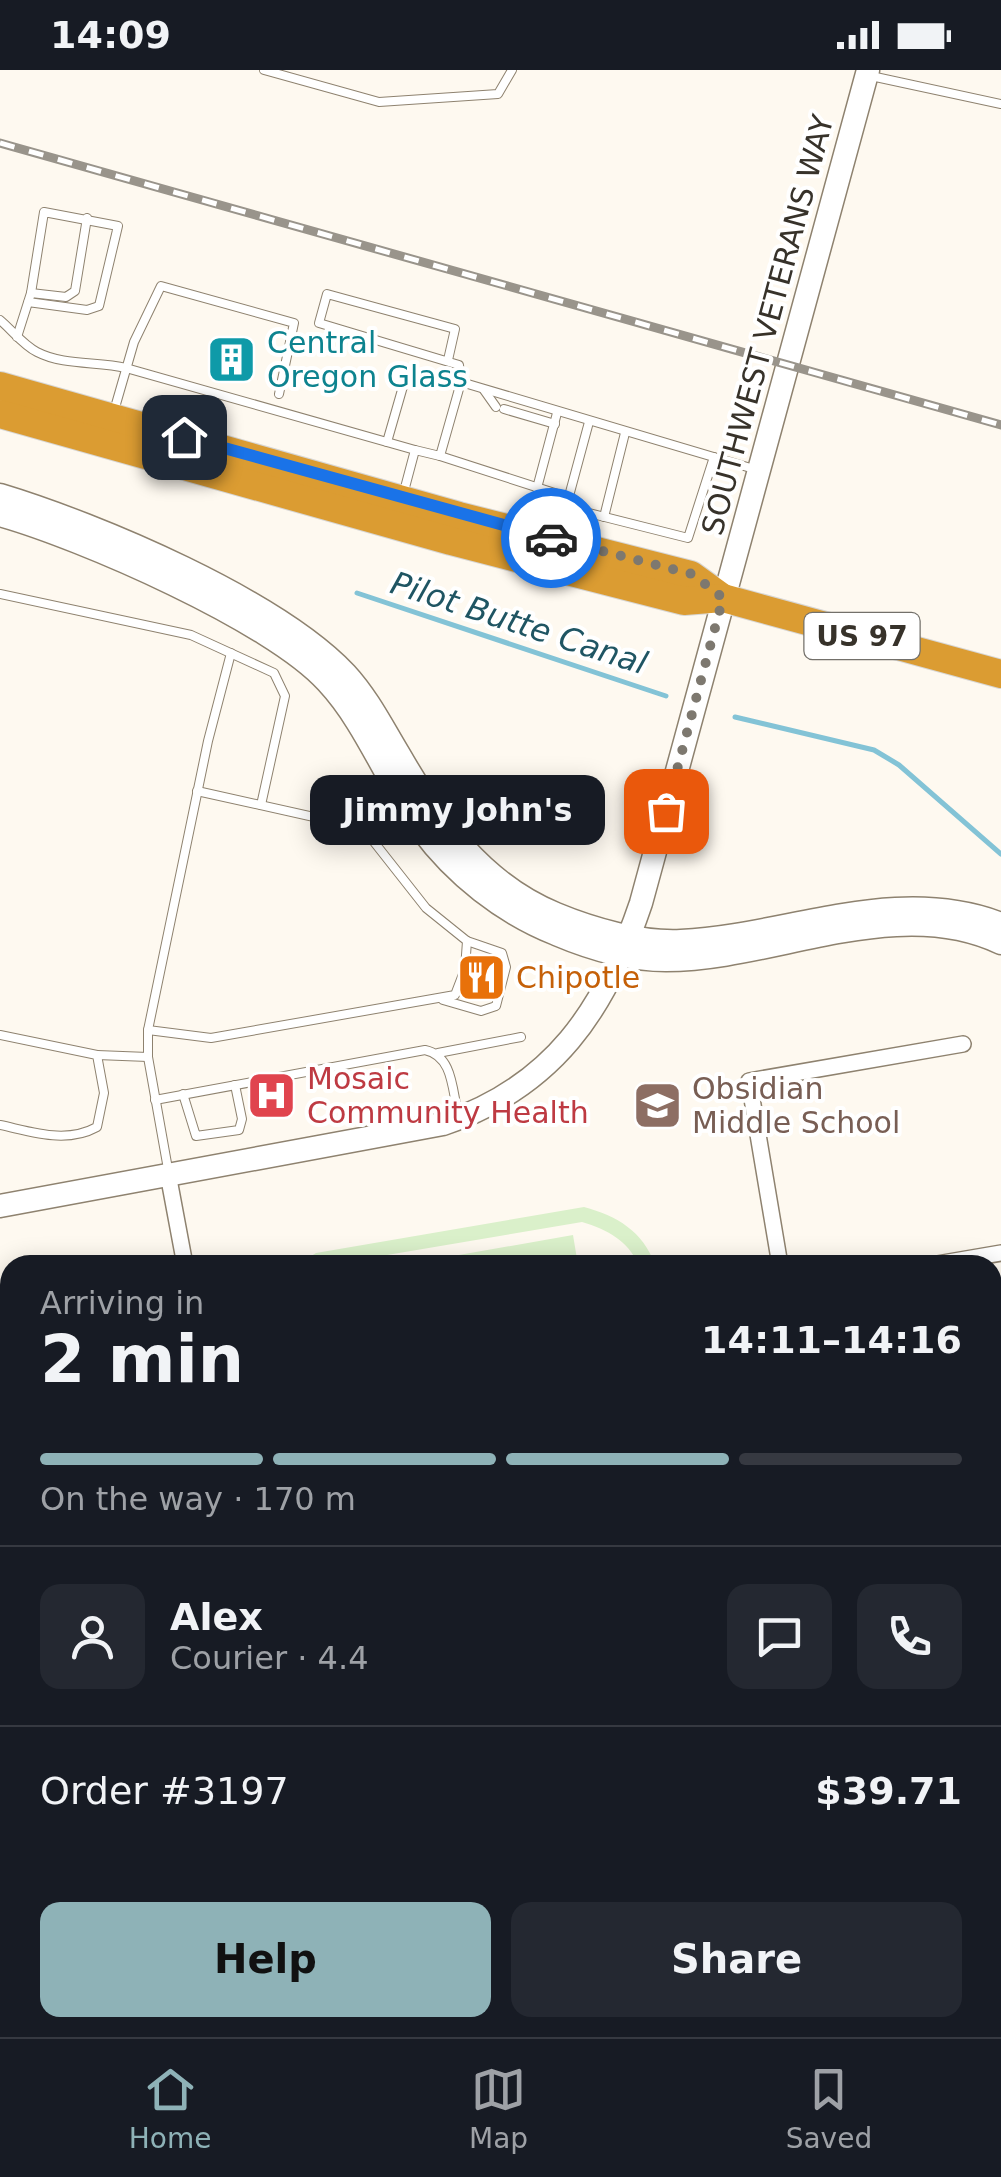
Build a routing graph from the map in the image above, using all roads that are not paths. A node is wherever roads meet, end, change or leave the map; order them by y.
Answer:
1 (264, 70) edge
2 (512, 70) edge
3 (867, 73) edge
4 (1001, 104) edge
5 (87, 218) junction
6 (29, 297) junction
7 (0, 320) edge
8 (18, 337) junction
9 (448, 360) junction
10 (126, 368) junction
11 (406, 376) dead end
12 (461, 382) junction
13 (0, 386) edge
14 (482, 388) junction
15 (279, 394) dead end
16 (558, 412) junction
17 (0, 414) edge
18 (112, 416) junction
19 (589, 422) junction
20 (555, 424) junction
21 (625, 433) junction
22 (74, 434) junction
23 (387, 442) junction
24 (415, 450) junction
25 (440, 456) junction
26 (714, 457) junction
27 (758, 470) junction
28 (537, 488) junction
29 (0, 496) edge
30 (402, 499) junction
31 (566, 502) junction
32 (0, 515) edge
33 (604, 517) junction
34 (557, 540) junction
35 (0, 594) edge
36 (723, 598) junction
37 (231, 653) junction
38 (1001, 674) edge
39 (197, 791) junction
40 (261, 805) junction
41 (1001, 924) edge
42 (467, 941) junction
43 (1001, 943) edge
44 (626, 945) junction
45 (439, 998) junction
46 (148, 1030) junction
47 (0, 1035) edge
48 (521, 1037) dead end
49 (963, 1044) dead end
50 (438, 1053) junction
51 (96, 1055) junction
52 (148, 1057) junction
53 (236, 1085) junction
54 (184, 1094) junction
55 (155, 1100) junction
56 (459, 1118) junction
57 (0, 1125) edge
58 (168, 1174) junction
59 (0, 1206) edge
60 (183, 1255) edge
61 (778, 1255) edge

1 - 2 lane
3 - 4 lane
3 - 27 main road, SOUTHWEST VETERANS WAY
5 - 6 lane
5 - 6 lane
5 - 6 lane
6 - 8 lane
7 - 8 lane
8 - 10 lane
9 - 9 lane
9 - 12 lane
10 - 15 lane
10 - 18 lane
10 - 23 lane
11 - 23 lane
12 - 14 lane
12 - 25 lane
13 - 18 highway, US 97
14 - 16 lane
14 - 20 lane
16 - 19 lane
16 - 20 lane
17 - 22 highway, US 97
18 - 22 highway
18 - 30 highway, US 97
19 - 21 lane
19 - 31 lane
20 - 28 lane
21 - 26 lane
21 - 33 lane
22 - 36 highway, US 97
23 - 24 lane
24 - 25 lane
24 - 30 lane
25 - 28 lane
26 - 27 lane
26 - 33 lane
27 - 36 main road, SOUTHWEST VETERANS WAY
28 - 31 lane
29 - 44 main road
30 - 34 highway, US 97
31 - 33 lane
31 - 34 lane
32 - 44 main road
34 - 36 highway, US 97
35 - 37 lane
36 - 38 highway, US 97
36 - 44 main road, SOUTHWEST VETERANS WAY
37 - 39 lane
37 - 40 lane
39 - 40 lane
39 - 46 lane
40 - 42 lane
41 - 44 main road
42 - 45 lane
42 - 45 lane
43 - 44 main road
44 - 56 main road, SOUTHWEST VETERANS WAY
45 - 46 lane
46 - 52 lane
47 - 51 lane
48 - 50 lane
49 - 61 street
50 - 53 lane
50 - 56 lane
51 - 52 lane
51 - 57 lane
52 - 55 lane
53 - 54 lane
53 - 54 lane
54 - 55 lane
55 - 58 lane
56 - 58 main road, SOUTHWEST VETERANS WAY
58 - 59 main road, SOUTHWEST VETERANS WAY
58 - 60 street

